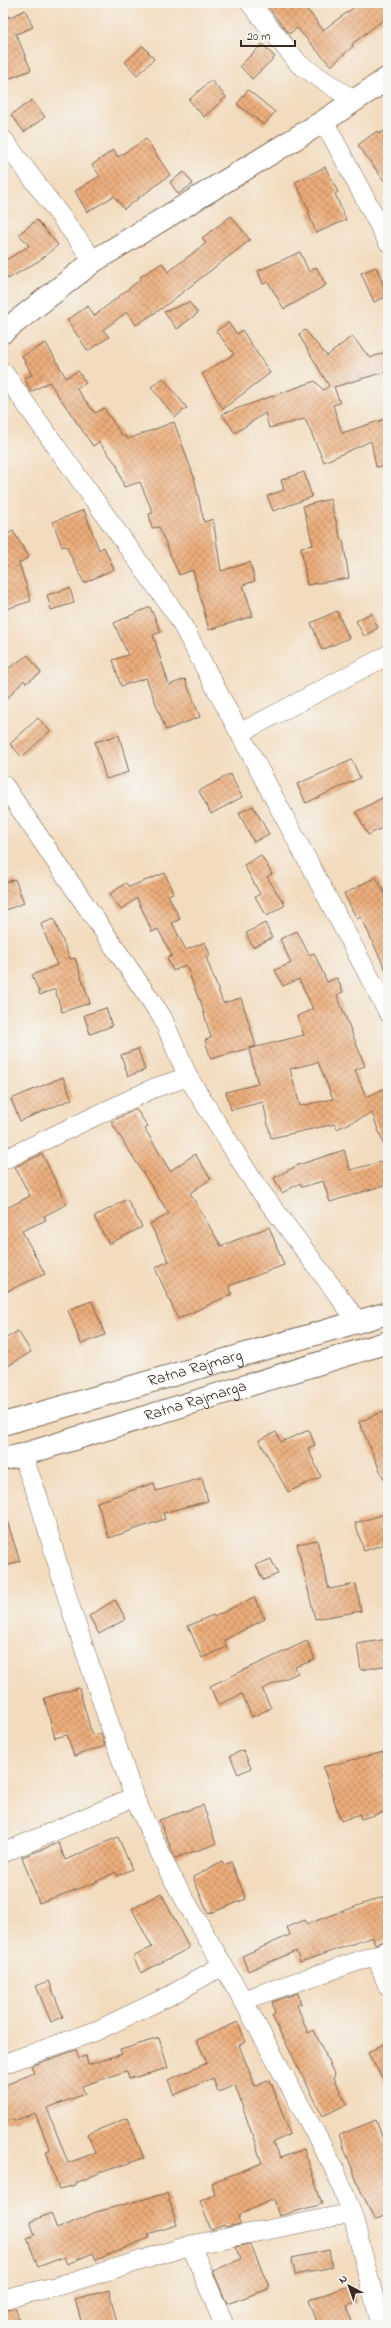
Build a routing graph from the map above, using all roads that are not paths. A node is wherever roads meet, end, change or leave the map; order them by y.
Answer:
1 (250, 3) edge
2 (388, 78) edge
3 (353, 100) junction
4 (324, 121) junction
5 (3, 139) edge
6 (388, 242) edge
7 (94, 261) junction
8 (3, 332) edge
9 (3, 372) edge
10 (388, 655) edge
11 (240, 733) junction
12 (3, 784) edge
13 (388, 1012) edge
14 (188, 1077) junction
15 (3, 1160) edge
16 (388, 1313) edge
17 (359, 1323) junction
18 (388, 1342) edge
19 (3, 1424) edge
20 (12, 1457) edge
21 (134, 1797) junction
22 (3, 1853) edge
23 (382, 1953) edge
24 (223, 1965) junction
25 (388, 1987) edge
26 (243, 2000) junction
27 (3, 2064) edge
28 (352, 2213) junction
29 (191, 2246) junction
30 (3, 2299) edge
31 (224, 2325) edge
32 (381, 2325) edge

1 - 3 street
2 - 3 main road
3 - 4 main road
4 - 6 street
4 - 7 main road
5 - 7 street
7 - 8 main road
9 - 11 street
10 - 11 street
11 - 13 street
12 - 14 street
14 - 15 street
14 - 17 street
16 - 17 main road, Ratna Rajmarg
17 - 19 main road, Ratna Rajmarg
18 - 20 main road, Ratna Rajmarga
20 - 21 street
21 - 22 street
21 - 24 street
23 - 25 street
23 - 26 street
24 - 26 street
24 - 27 street
26 - 28 street
28 - 29 street
28 - 32 street
29 - 30 street
29 - 31 street

